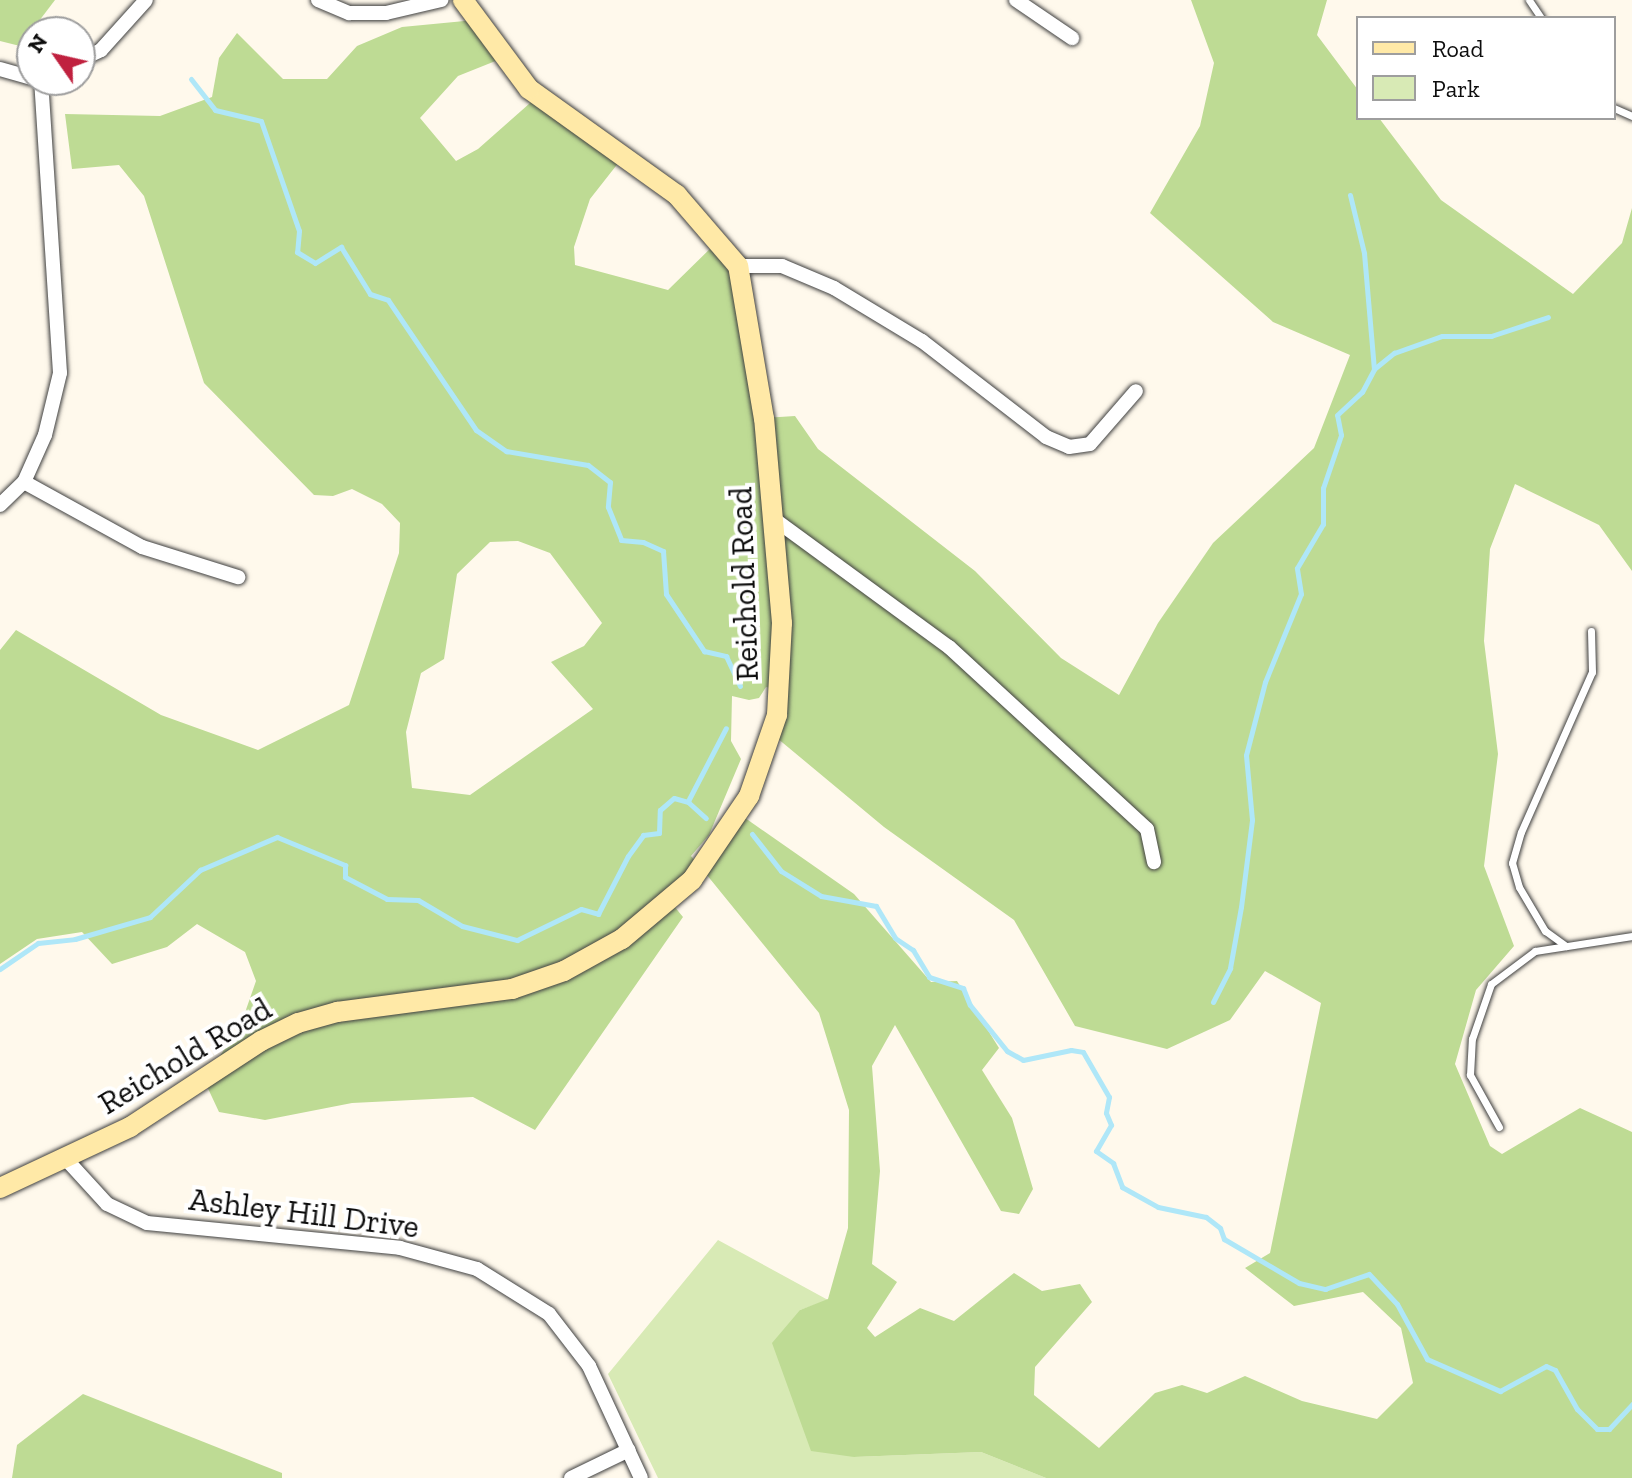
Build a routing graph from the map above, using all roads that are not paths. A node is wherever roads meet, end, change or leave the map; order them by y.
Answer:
1 (146, 0) edge
2 (318, 0) edge
3 (441, 0) edge
4 (463, 0) edge
5 (1016, 0) edge
6 (1072, 38) dead end
7 (96, 52) edge
8 (41, 96) edge
9 (738, 266) junction
10 (1136, 391) dead end
11 (24, 482) junction
12 (0, 505) edge
13 (774, 519) junction
14 (238, 577) dead end
15 (1591, 631) dead end
16 (1154, 862) dead end
17 (1632, 936) edge
18 (1566, 946) junction
19 (1499, 1127) dead end
20 (65, 1158) junction
21 (0, 1188) edge
22 (629, 1450) junction
23 (571, 1478) edge
24 (641, 1478) edge

1 - 7 street
2 - 3 street
4 - 9 street, Reichold Road
5 - 6 street
8 - 11 street
9 - 10 street
9 - 13 street, Reichold Road
11 - 12 street
11 - 14 street
13 - 16 street
13 - 20 street, Reichold Road
15 - 18 lane
17 - 18 lane
18 - 19 lane
20 - 21 street, Reichold Road
20 - 22 street, Ashley Hill Drive
22 - 23 street
22 - 24 street, Ashley Hill Drive

